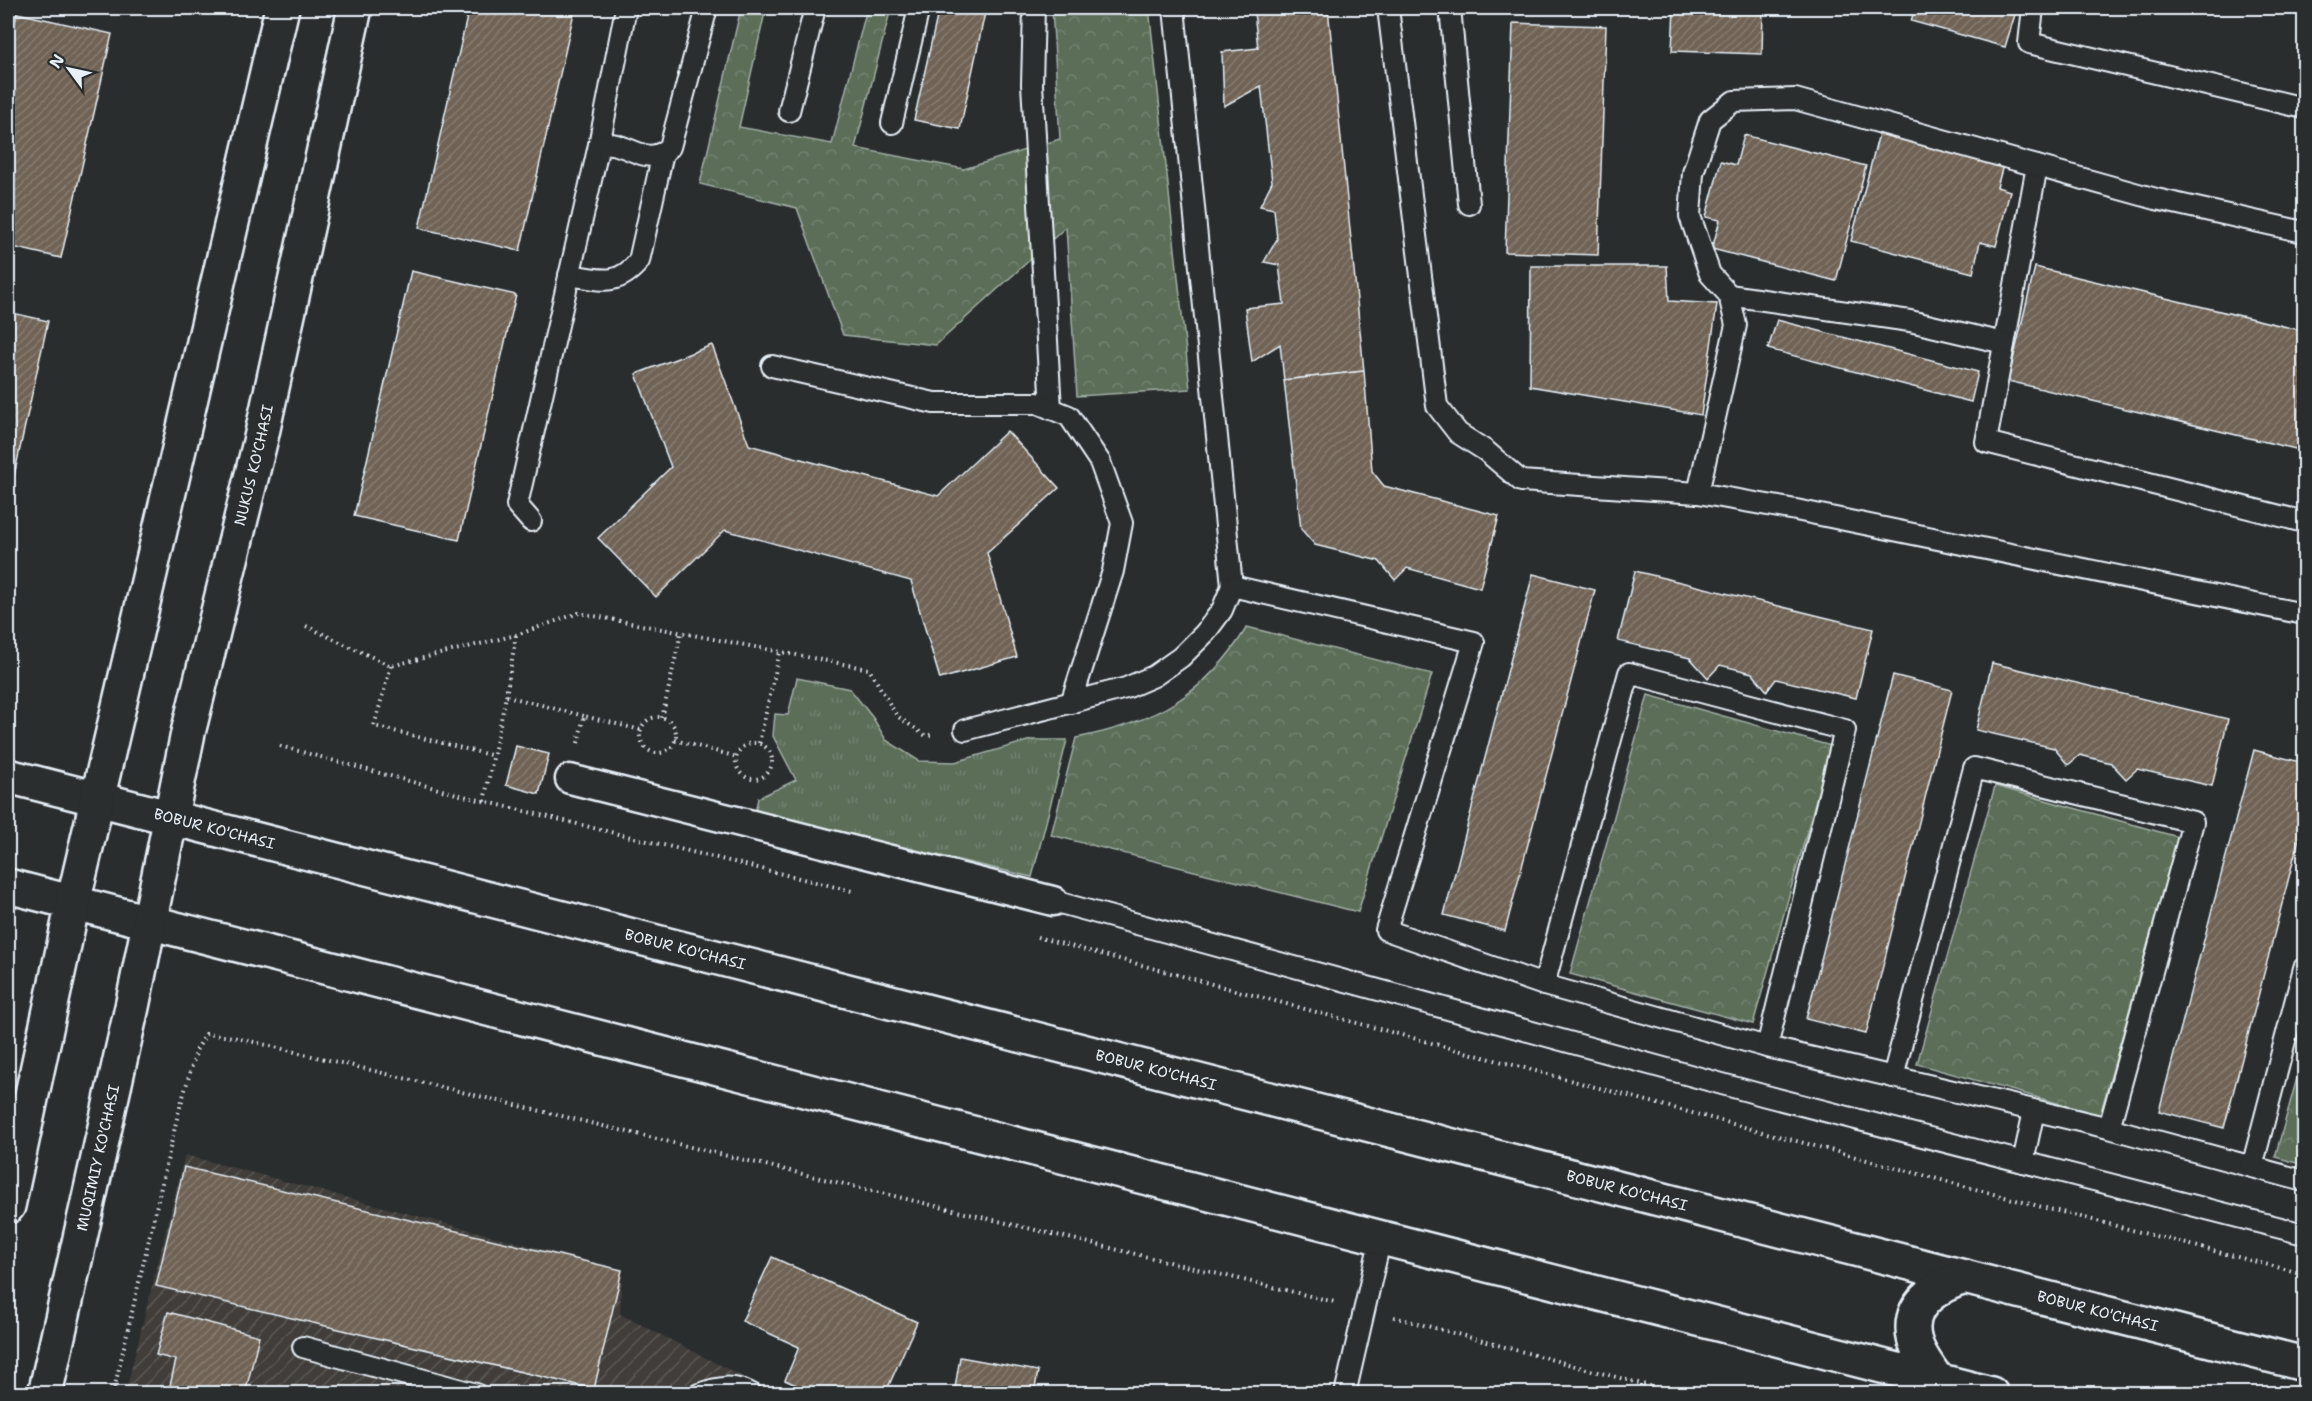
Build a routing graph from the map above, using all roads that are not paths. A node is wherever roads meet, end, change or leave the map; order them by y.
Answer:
1 (282, 8) edge
2 (355, 8) edge
3 (626, 8) edge
4 (707, 8) edge
5 (815, 8) edge
6 (919, 8) edge
7 (1034, 8) edge
8 (1174, 8) edge
9 (1388, 8) edge
10 (1450, 8) edge
11 (2033, 8) edge
12 (2304, 108) edge
13 (789, 111) dead end
14 (892, 123) dead end
15 (599, 145) junction
16 (663, 153) junction
17 (2037, 166) junction
18 (1469, 204) dead end
19 (2304, 232) edge
20 (569, 275) junction
21 (1729, 295) junction
22 (2004, 343) junction
23 (772, 366) dead end
24 (1051, 409) junction
25 (1698, 493) junction
26 (531, 520) dead end
27 (2304, 522) edge
28 (1232, 586) junction
29 (2304, 614) edge
30 (1071, 703) junction
31 (965, 730) road end
32 (8, 776) edge
33 (570, 779) road end
34 (98, 800) junction
35 (171, 818) junction
36 (8, 886) edge
37 (1053, 901) joint
38 (73, 903) junction
39 (149, 922) junction
40 (2304, 968) edge
41 (1544, 985) junction
42 (1767, 1047) junction
43 (1893, 1077) junction
44 (2034, 1111) junction
45 (2109, 1128) junction
46 (2023, 1162) junction
47 (2252, 1167) junction
48 (2304, 1181) edge
49 (8, 1206) edge
50 (2304, 1234) edge
51 (1381, 1237) junction
52 (1965, 1277) junction
53 (303, 1347) dead end
54 (2304, 1364) edge
55 (1936, 1380) junction
56 (1346, 1393) edge
57 (45, 1394) edge
58 (476, 1394) edge
59 (699, 1394) edge
60 (752, 1394) edge
61 (1991, 1394) edge

1 - 34 main road
2 - 35 main road, NUKUS KO'CHASI
3 - 15 lane
4 - 16 lane
5 - 13 lane
6 - 14 lane
7 - 24 lane
8 - 28 lane
9 - 25 lane
10 - 18 lane
11 - 12 lane
15 - 16 lane
15 - 20 lane
16 - 20 lane
17 - 19 lane
17 - 21 lane
17 - 22 lane
20 - 26 lane
21 - 22 lane
21 - 25 lane
22 - 27 lane
23 - 24 lane
24 - 30 lane
25 - 29 lane
28 - 30 lane
28 - 41 lane
30 - 31 lane
32 - 34 main road, BOBUR KO'CHASI
33 - 37 street
34 - 35 main road, BOBUR KO'CHASI
34 - 38 main road
35 - 39 main road, NUKUS KO'CHASI
35 - 52 main road, BOBUR KO'CHASI
36 - 38 main road
37 - 46 lane
38 - 39 main road
38 - 49 main road
39 - 51 main road
39 - 57 main road, MUQIMIY KO'CHASI
40 - 47 lane
41 - 42 lane
41 - 42 lane
42 - 43 lane
43 - 44 lane
43 - 45 lane
44 - 45 lane
44 - 46 lane
45 - 47 lane
46 - 50 lane
47 - 48 lane
51 - 55 main road
51 - 56 lane
52 - 54 main road, BOBUR KO'CHASI
52 - 55 main road
53 - 58 lane
55 - 61 main road
59 - 60 lane

